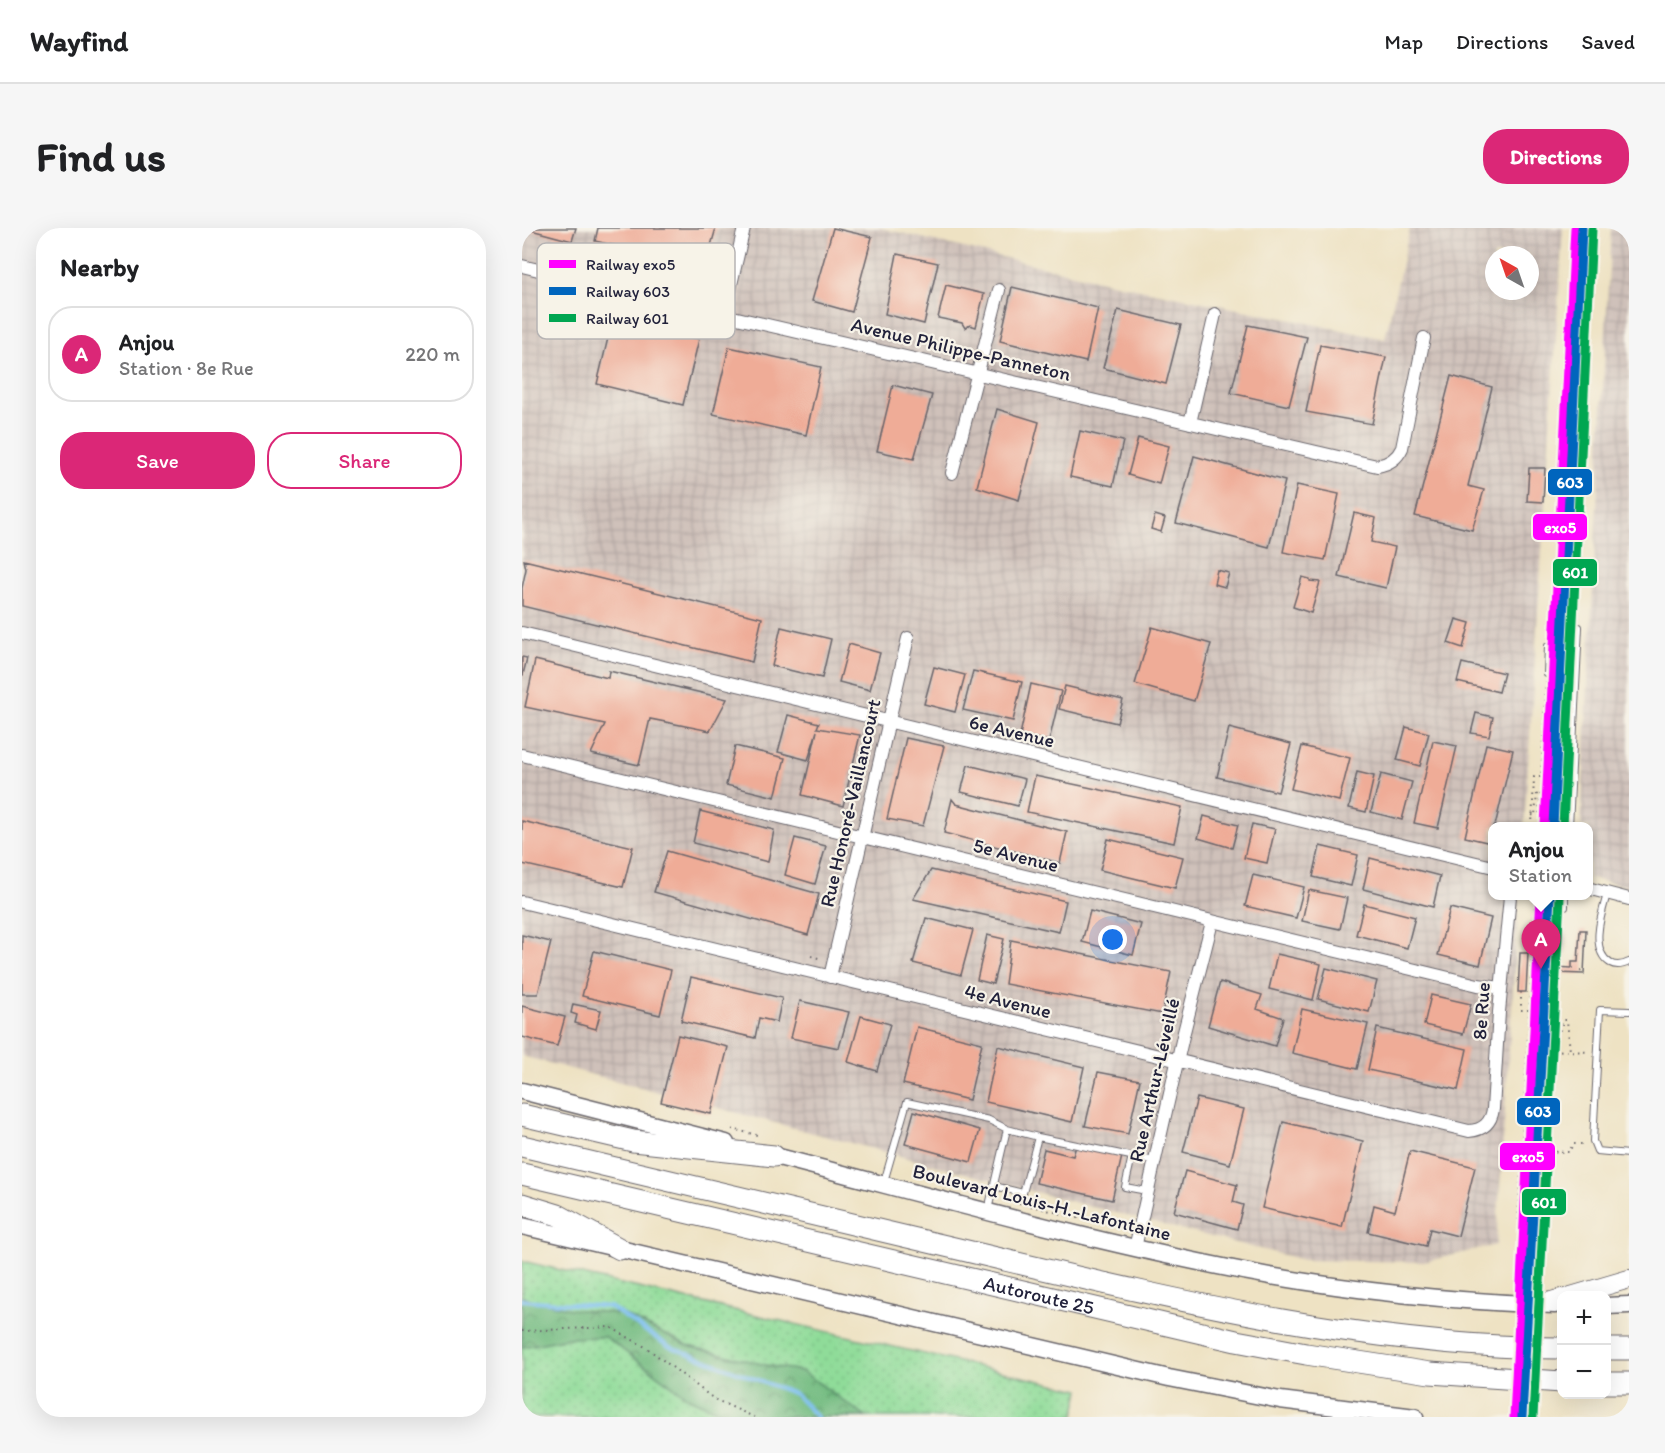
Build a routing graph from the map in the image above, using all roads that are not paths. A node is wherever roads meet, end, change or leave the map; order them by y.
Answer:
1 (744, 228) edge
2 (522, 266) edge
3 (735, 267) edge
4 (537, 270) edge
5 (999, 290) dead end
6 (1215, 314) dead end
7 (735, 318) edge
8 (1424, 338) dead end
9 (977, 373) junction
10 (1190, 423) junction
11 (952, 473) dead end
12 (1579, 627) dead end
13 (522, 633) edge
14 (908, 638) dead end
15 (1578, 647) junction
16 (1547, 674) road end
17 (889, 721) junction
18 (522, 755) edge
19 (1569, 822) edge
20 (861, 837) junction
21 (1488, 866) edge
22 (1593, 891) edge
23 (1607, 894) junction
24 (1629, 899) edge
25 (1510, 900) edge
26 (1566, 900) edge
27 (522, 902) edge
28 (1565, 907) dead end
29 (1212, 922) junction
30 (1629, 962) edge
31 (830, 977) junction
32 (1501, 988) junction
33 (1629, 1011) edge
34 (1178, 1062) junction
35 (522, 1091) edge
36 (522, 1115) edge
37 (1484, 1127) joint
38 (1007, 1129) junction
39 (1038, 1137) junction
40 (522, 1146) edge
41 (1629, 1154) edge
42 (774, 1156) junction
43 (1132, 1156) junction
44 (1155, 1161) junction
45 (522, 1174) edge
46 (884, 1184) junction
47 (994, 1186) junction
48 (1148, 1191) junction
49 (522, 1203) edge
50 (988, 1211) junction
51 (522, 1226) edge
52 (1135, 1248) junction
53 (620, 1249) junction
54 (1629, 1280) edge
55 (1589, 1291) edge
56 (1557, 1299) edge
57 (1541, 1304) junction
58 (1557, 1305) edge
59 (1629, 1305) edge
60 (1611, 1306) edge
61 (1557, 1348) edge
62 (1611, 1349) edge
63 (1629, 1349) edge
64 (1557, 1382) edge
65 (1611, 1383) edge
66 (1629, 1383) edge
67 (1415, 1417) edge

1 - 3 street
2 - 4 street, Avenue Philippe-Panneton
5 - 9 street
6 - 10 street
7 - 9 street, Avenue Philippe-Panneton
8 - 10 street, Avenue Philippe-Panneton
9 - 10 street, Avenue Philippe-Panneton
9 - 11 street
12 - 15 lane
13 - 17 street, 6e Avenue
14 - 17 street, Rue Honoré-Vaillancourt
15 - 16 lane
15 - 19 lane
17 - 20 street, Rue Honoré-Vaillancourt
17 - 21 street, 6e Avenue
18 - 20 street, 5e Avenue
20 - 29 street, 5e Avenue
20 - 31 street, Rue Honoré-Vaillancourt
22 - 23 street
23 - 24 street
23 - 30 lane
25 - 32 street, 8e Rue
26 - 28 lane
27 - 31 street, 4e Avenue
29 - 32 street, 5e Avenue
29 - 34 street, Rue Arthur-Léveillé
31 - 34 street, 4e Avenue
32 - 37 street, 8e Rue
33 - 41 lane
34 - 37 street, 4e Avenue
34 - 44 street, Rue Arthur-Léveillé
35 - 42 main road, Boulevard Louis-H.-Lafontaine
36 - 42 highway
38 - 39 lane
38 - 46 lane
38 - 47 lane
39 - 43 lane
39 - 47 lane
40 - 61 highway, Autoroute 25
42 - 46 main road, Boulevard Louis-H.-Lafontaine
43 - 44 lane
43 - 48 lane
44 - 48 street, Rue Arthur-Léveillé
45 - 64 highway, Autoroute 25
46 - 50 main road, Boulevard Louis-H.-Lafontaine
47 - 50 lane
48 - 52 street, Rue Arthur-Léveillé
49 - 53 highway
50 - 52 main road, Boulevard Louis-H.-Lafontaine
51 - 53 main road
52 - 57 main road, Boulevard Louis-H.-Lafontaine
53 - 67 main road
54 - 55 main road
56 - 57 main road
57 - 58 main road, Boulevard Louis-H.-Lafontaine
59 - 60 main road
62 - 63 highway
65 - 66 highway

